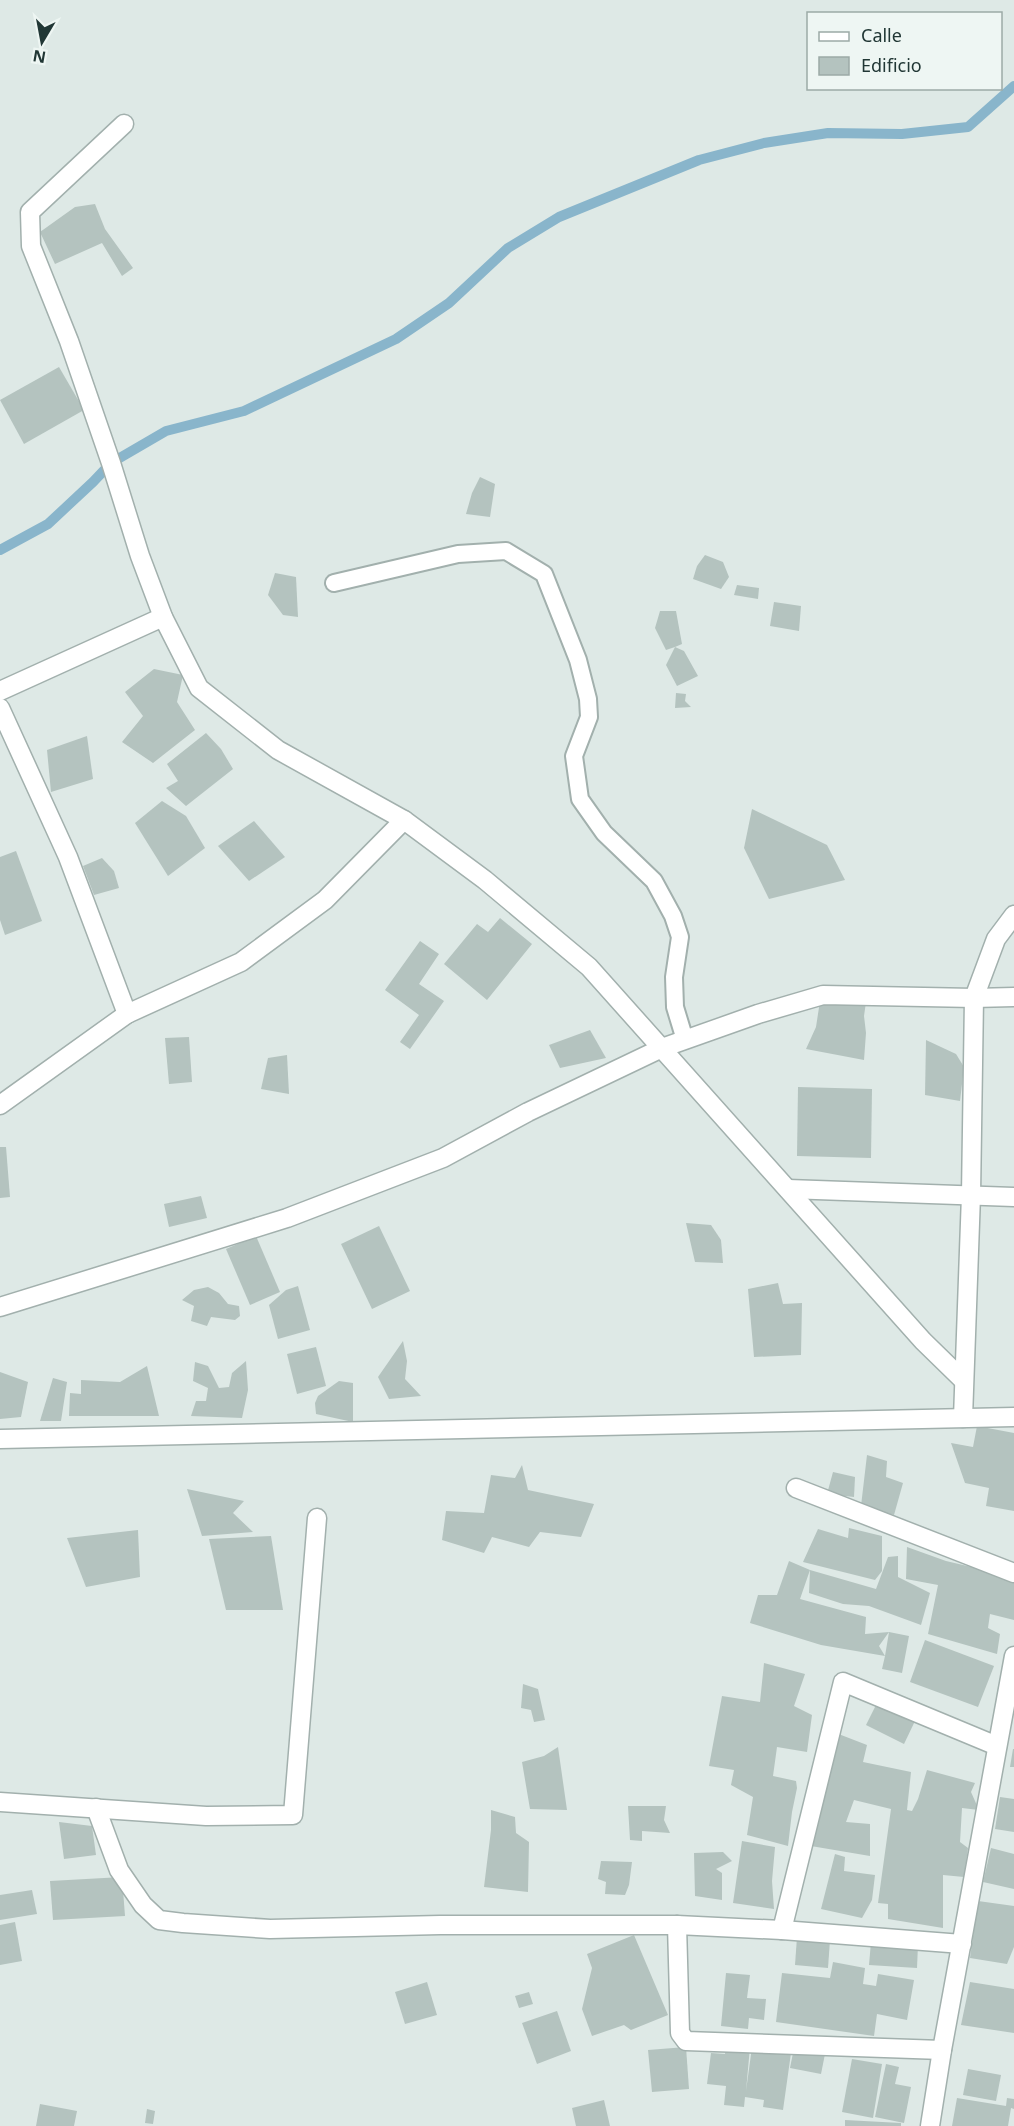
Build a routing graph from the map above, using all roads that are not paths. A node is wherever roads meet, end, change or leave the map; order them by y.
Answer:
1 (124, 124) dead end
2 (334, 583) dead end
3 (163, 617) junction
4 (0, 691) edge
5 (0, 708) edge
6 (404, 820) junction
7 (1014, 915) edge
8 (1014, 997) edge
9 (974, 998) junction
10 (127, 1014) junction
11 (685, 1040) junction
12 (662, 1048) junction
13 (0, 1106) edge
14 (788, 1189) junction
15 (971, 1195) junction
16 (1014, 1197) edge
17 (0, 1307) edge
18 (963, 1380) junction
19 (1014, 1417) edge
20 (963, 1418) junction
21 (0, 1440) edge
22 (796, 1488) dead end
23 (317, 1518) dead end
24 (1014, 1573) edge
25 (1014, 1656) edge
26 (998, 1746) junction
27 (0, 1802) edge
28 (96, 1809) junction
29 (676, 1925) junction
30 (782, 1930) junction
31 (962, 1944) junction
32 (942, 2049) junction
33 (930, 2126) edge

1 - 3 street
2 - 11 lane
3 - 4 street
3 - 6 street
5 - 10 street
6 - 10 street
6 - 12 street
7 - 9 street
8 - 9 street
9 - 11 street
9 - 15 street
10 - 13 street
11 - 12 street
12 - 14 street
12 - 17 street
14 - 15 street
14 - 18 street
15 - 16 street
15 - 18 street
18 - 20 street
19 - 20 street
20 - 21 street
22 - 24 street
23 - 28 street
25 - 26 street
26 - 30 street
26 - 31 street
27 - 28 street
28 - 29 street
29 - 30 street
29 - 32 street
30 - 31 street
31 - 32 street
32 - 33 street

